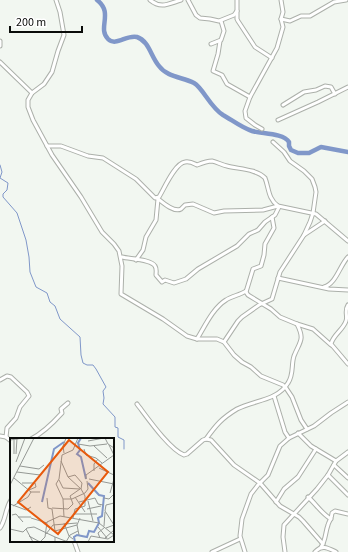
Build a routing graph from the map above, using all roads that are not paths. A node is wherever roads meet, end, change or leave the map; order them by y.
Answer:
1 (56, 0) edge
2 (150, 0) edge
3 (181, 0) edge
4 (188, 0) edge
5 (237, 0) edge
6 (281, 0) edge
7 (346, 0) edge
8 (237, 11) junction
9 (281, 19) junction
10 (221, 21) junction
11 (0, 41) edge
12 (220, 41) junction
13 (211, 44) dead end
14 (0, 46) edge
15 (272, 58) junction
16 (0, 62) edge
17 (348, 87) edge
18 (32, 94) junction
19 (335, 94) junction
20 (250, 97) junction
21 (283, 105) dead end
22 (278, 120) dead end
23 (262, 130) dead end
24 (273, 142) dead end
25 (47, 146) junction
26 (157, 199) junction
27 (279, 207) junction
28 (313, 213) junction
29 (272, 217) junction
30 (325, 221) junction
31 (304, 235) junction
32 (348, 241) edge
33 (122, 257) junction
34 (348, 257) edge
35 (136, 260) junction
36 (278, 278) junction
37 (322, 288) junction
38 (348, 290) edge
39 (246, 291) junction
40 (262, 304) junction
41 (348, 305) edge
42 (297, 324) junction
43 (198, 339) junction
44 (224, 342) junction
45 (331, 345) junction
46 (348, 364) edge
47 (0, 380) edge
48 (285, 387) junction
49 (274, 396) junction
50 (348, 402) edge
51 (68, 403) dead end
52 (137, 404) dead end
53 (307, 430) junction
54 (298, 433) junction
55 (0, 436) edge
56 (6, 437) junction
57 (33, 438) edge
58 (289, 438) junction
59 (206, 439) junction
60 (10, 440) edge
61 (316, 449) junction
62 (348, 452) edge
63 (336, 461) junction
64 (334, 465) junction
65 (328, 475) junction
66 (348, 478) edge
67 (260, 483) junction
68 (348, 495) edge
69 (308, 497) junction
70 (10, 502) edge
71 (276, 502) junction
72 (5, 514) junction
73 (294, 514) junction
74 (348, 514) edge
75 (0, 516) edge
76 (331, 519) junction
77 (0, 528) edge
78 (240, 539) junction
79 (74, 542) edge
80 (322, 546) junction
81 (78, 552) edge
82 (212, 552) edge
83 (245, 552) edge
84 (285, 552) edge
85 (315, 552) edge
86 (336, 552) edge

1 - 18 street
2 - 3 street
4 - 10 street
5 - 8 street
6 - 9 street
7 - 9 street
8 - 10 street
8 - 15 street
9 - 15 street
10 - 12 street
11 - 14 street
12 - 13 street
12 - 20 street
15 - 20 street
16 - 18 street
17 - 19 street
18 - 25 street
19 - 21 street
19 - 22 street
20 - 23 street
24 - 28 street
25 - 26 street
25 - 33 street
26 - 27 street
26 - 27 street
26 - 35 street
27 - 28 street
27 - 29 street
28 - 30 street
28 - 31 street
29 - 35 street
29 - 39 street
30 - 31 street
30 - 32 street
31 - 36 street
33 - 35 street
33 - 43 street
34 - 37 street
36 - 37 street
36 - 40 street
37 - 38 street
39 - 40 street
39 - 43 street
40 - 42 street
40 - 44 street
41 - 45 street
42 - 45 street
42 - 48 street
43 - 44 street
44 - 48 street
45 - 46 street
47 - 56 street
48 - 49 street
48 - 53 street
49 - 58 street
49 - 59 street
50 - 53 street
51 - 57 street
52 - 59 street
53 - 54 street
54 - 58 street
54 - 61 street
55 - 56 street
56 - 60 street
58 - 67 street
59 - 67 street
61 - 63 street
61 - 71 street
62 - 63 street
63 - 64 street
64 - 65 street
64 - 66 street
65 - 68 street
65 - 69 street
67 - 71 street
67 - 78 street
69 - 73 street
69 - 76 street
70 - 72 street
71 - 73 street
72 - 75 street
72 - 77 street
73 - 80 street
73 - 84 street
74 - 76 street
76 - 80 street
78 - 82 street
78 - 83 street
79 - 81 street
80 - 85 street
80 - 86 street

